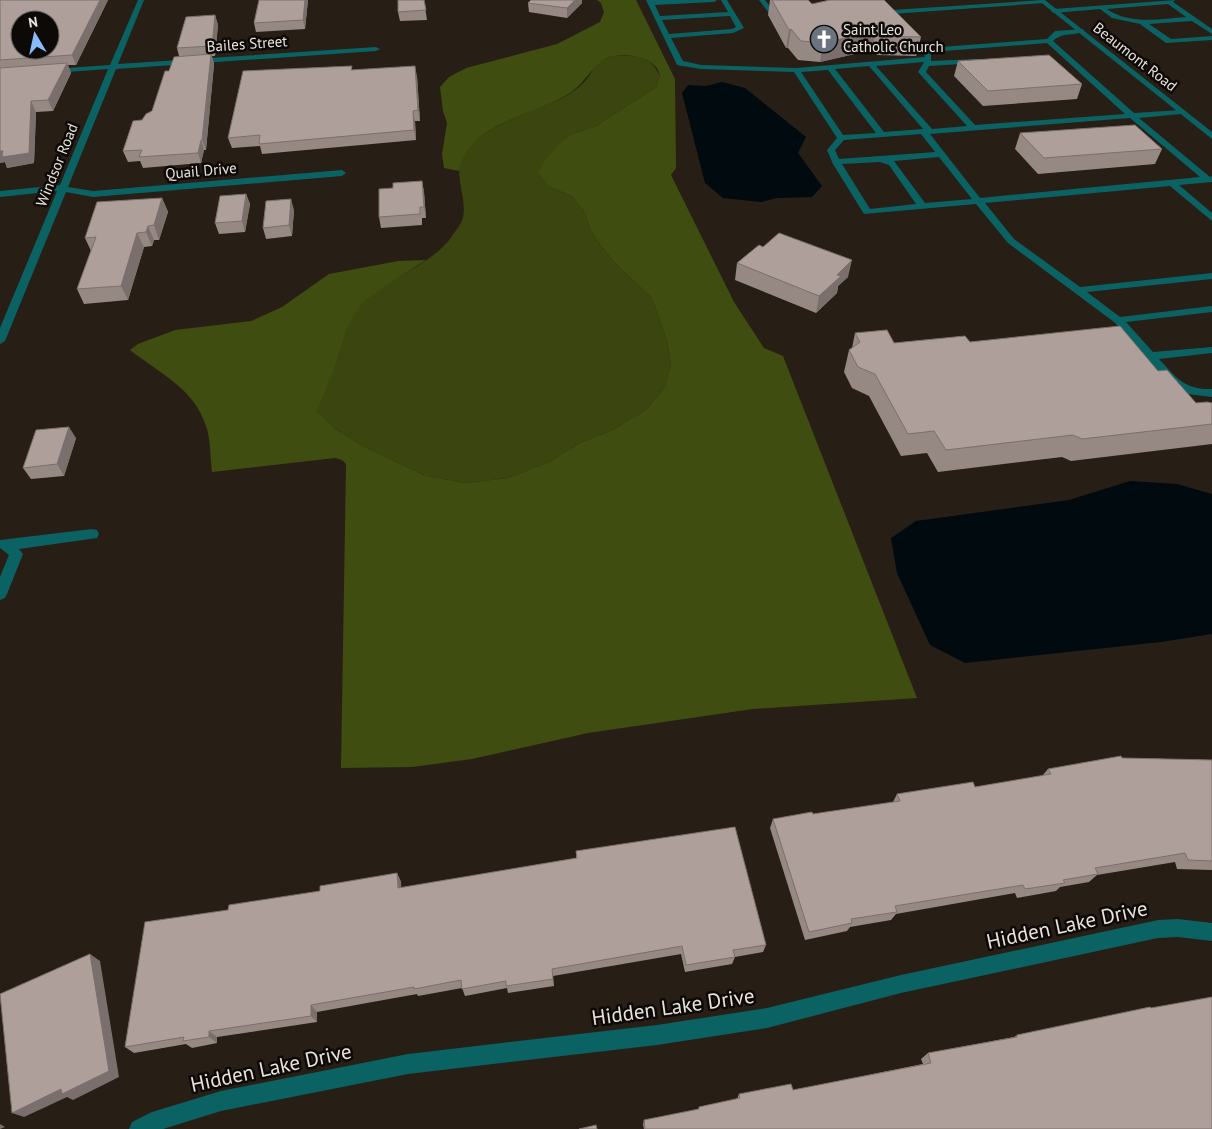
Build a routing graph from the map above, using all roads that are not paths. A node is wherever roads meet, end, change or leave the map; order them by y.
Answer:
1 (141, 0) edge
2 (714, 0) edge
3 (724, 0) edge
4 (762, 0) edge
5 (649, 1) edge
6 (1042, 1) edge
7 (1170, 1) edge
8 (996, 2) edge
9 (1101, 7) junction
10 (868, 8) edge
11 (790, 10) edge
12 (1054, 11) junction
13 (732, 12) junction
14 (892, 12) junction
15 (657, 18) junction
16 (898, 18) edge
17 (1193, 19) junction
18 (1142, 22) junction
19 (1080, 31) junction
20 (1212, 32) edge
21 (666, 36) junction
22 (1212, 38) edge
23 (1049, 41) junction
24 (376, 49) dead end
25 (1056, 56) dead end
26 (1066, 56) junction
27 (986, 60) edge
28 (928, 61) junction
29 (871, 64) junction
30 (113, 67) junction
31 (830, 67) junction
32 (796, 70) junction
33 (47, 71) edge
34 (1182, 112) junction
35 (1132, 116) junction
36 (974, 128) junction
37 (927, 132) junction
38 (882, 135) junction
39 (1212, 136) edge
40 (841, 138) junction
41 (941, 154) junction
42 (881, 160) junction
43 (836, 162) junction
44 (342, 173) dead end
45 (1210, 179) edge
46 (1172, 183) junction
47 (62, 188) junction
48 (0, 194) edge
49 (978, 201) junction
50 (922, 206) junction
51 (1212, 218) edge
52 (1212, 276) edge
53 (1078, 290) junction
54 (1212, 309) edge
55 (1118, 320) junction
56 (0, 341) edge
57 (1212, 350) edge
58 (1150, 356) junction
59 (1212, 393) edge
60 (92, 534) dead end
61 (4, 544) edge
62 (0, 594) edge
63 (1212, 932) edge
64 (139, 1129) edge

1 - 30 street, Windsor Road
2 - 5 street
3 - 13 street
4 - 11 street
5 - 15 street
6 - 8 street
6 - 12 street, Beaumont Road
7 - 9 street
7 - 17 street
8 - 14 street
9 - 12 street
9 - 18 street
10 - 14 street
12 - 19 street, Beaumont Road
13 - 15 street
13 - 21 street
14 - 16 street
15 - 21 street
17 - 18 street
17 - 20 street
18 - 22 street
19 - 23 street
19 - 34 street, Beaumont Road
21 - 32 street
23 - 26 street
23 - 28 street
24 - 30 street, Bailes Street
25 - 26 street
26 - 35 street
27 - 28 street
28 - 29 street
28 - 36 street
29 - 31 street
29 - 37 street
30 - 33 street, Bailes Street
30 - 47 street, Windsor Road
31 - 32 street
31 - 38 street
32 - 40 street
34 - 35 street
34 - 39 street, Beaumont Road
35 - 36 street
35 - 45 street
36 - 37 street
37 - 38 street
37 - 41 street
38 - 40 street
40 - 43 street
41 - 42 street
41 - 49 street
42 - 43 street
42 - 50 street
43 - 50 street
44 - 47 street, Quail Drive
45 - 46 street
46 - 49 street
46 - 51 street
47 - 48 street, Quail Drive
47 - 56 street, Windsor Road
49 - 50 street
49 - 53 street
52 - 53 street
53 - 55 street
54 - 55 lane
55 - 58 street
57 - 58 street
58 - 59 street
60 - 61 street
61 - 62 street
63 - 64 street, Hidden Lake Drive

